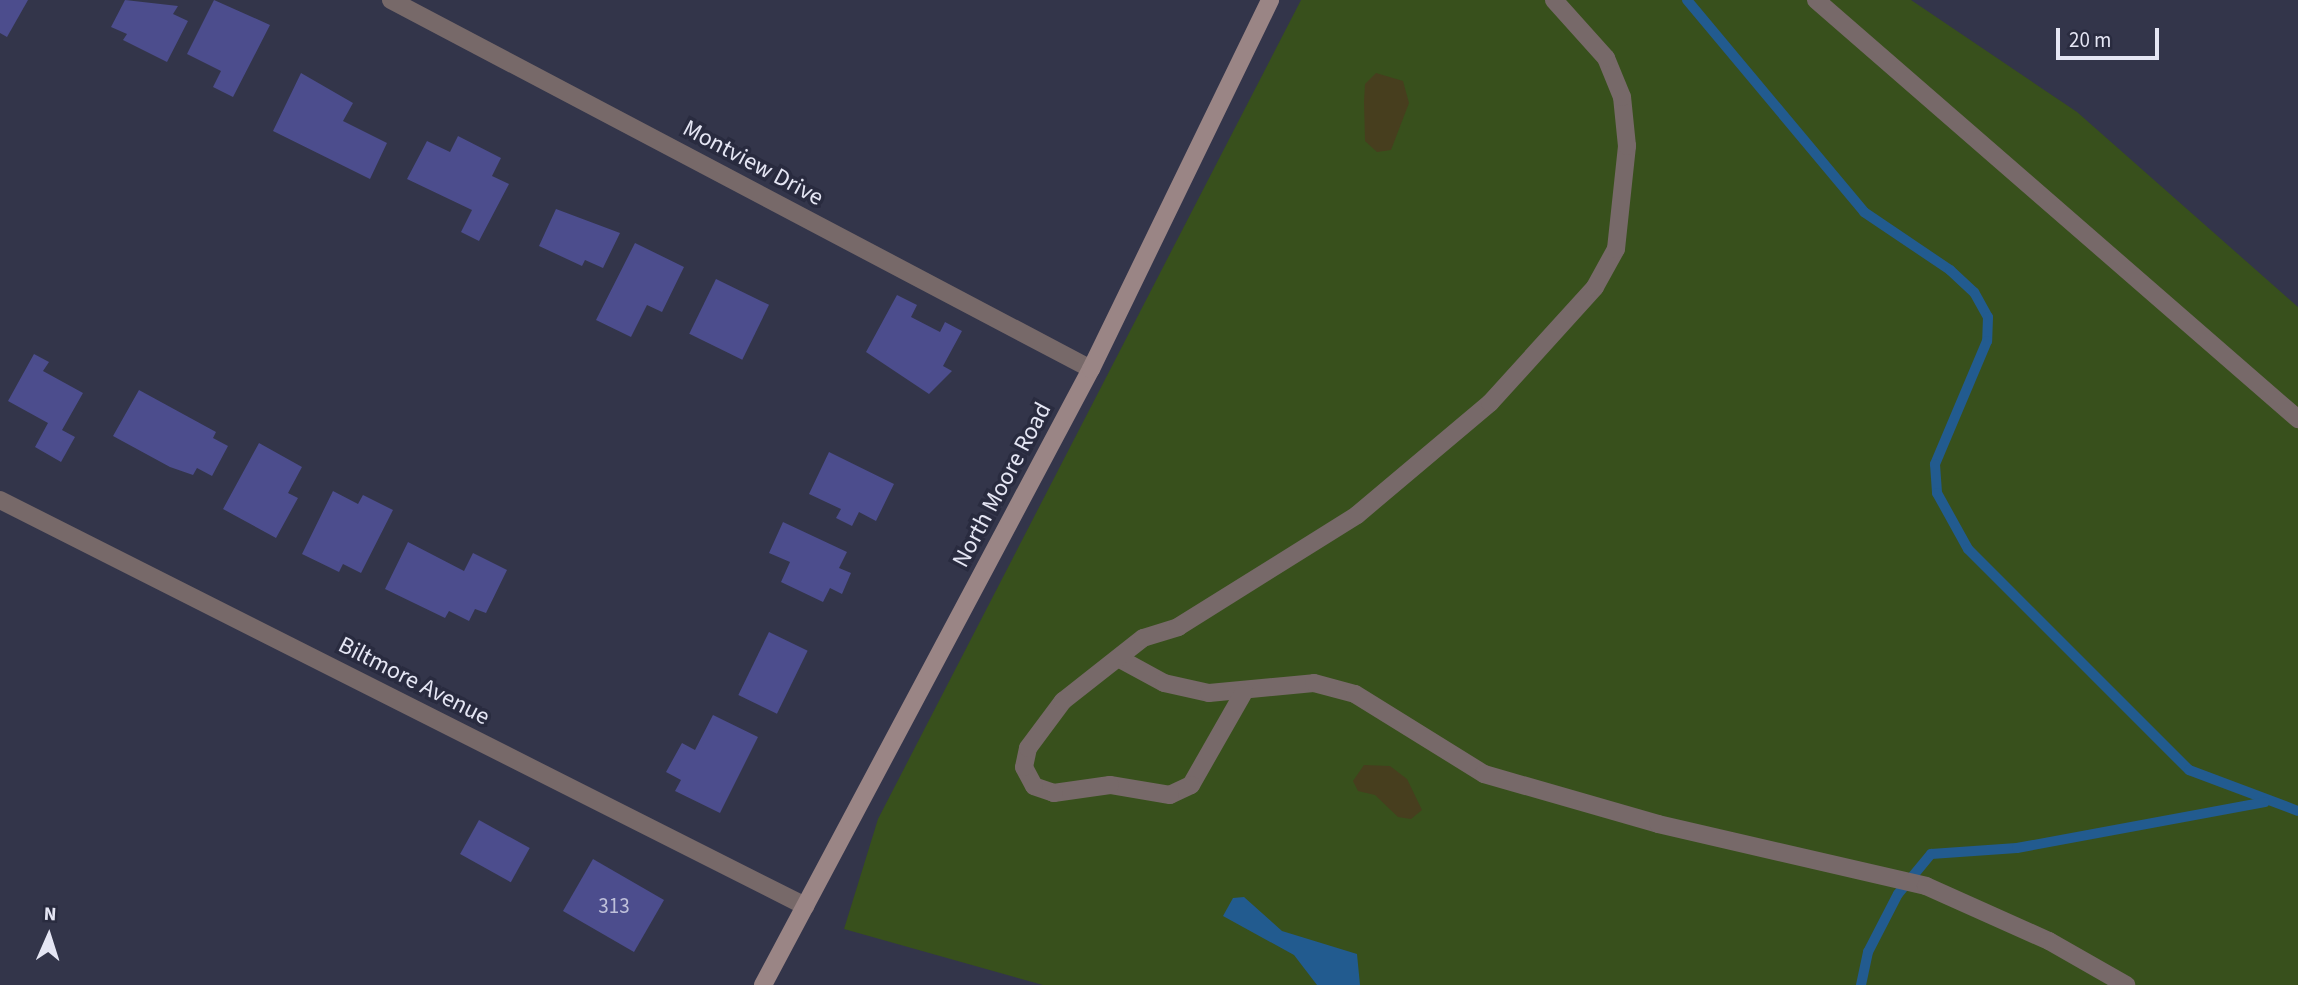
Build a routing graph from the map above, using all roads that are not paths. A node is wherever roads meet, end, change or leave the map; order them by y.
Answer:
1 (391, 0) edge
2 (1270, 0) edge
3 (1554, 0) edge
4 (1816, 0) edge
5 (1091, 369) junction
6 (2298, 419) edge
7 (0, 500) edge
8 (1120, 659) junction
9 (1244, 692) junction
10 (805, 905) junction
11 (763, 985) edge
12 (2126, 985) edge

1 - 5 street, Montview Drive
2 - 5 main road, North Moore Road
3 - 8 street
4 - 6 street
5 - 10 main road, North Moore Road
7 - 10 street, Biltmore Avenue
8 - 9 street
8 - 9 street
9 - 12 street
10 - 11 main road, North Moore Road

